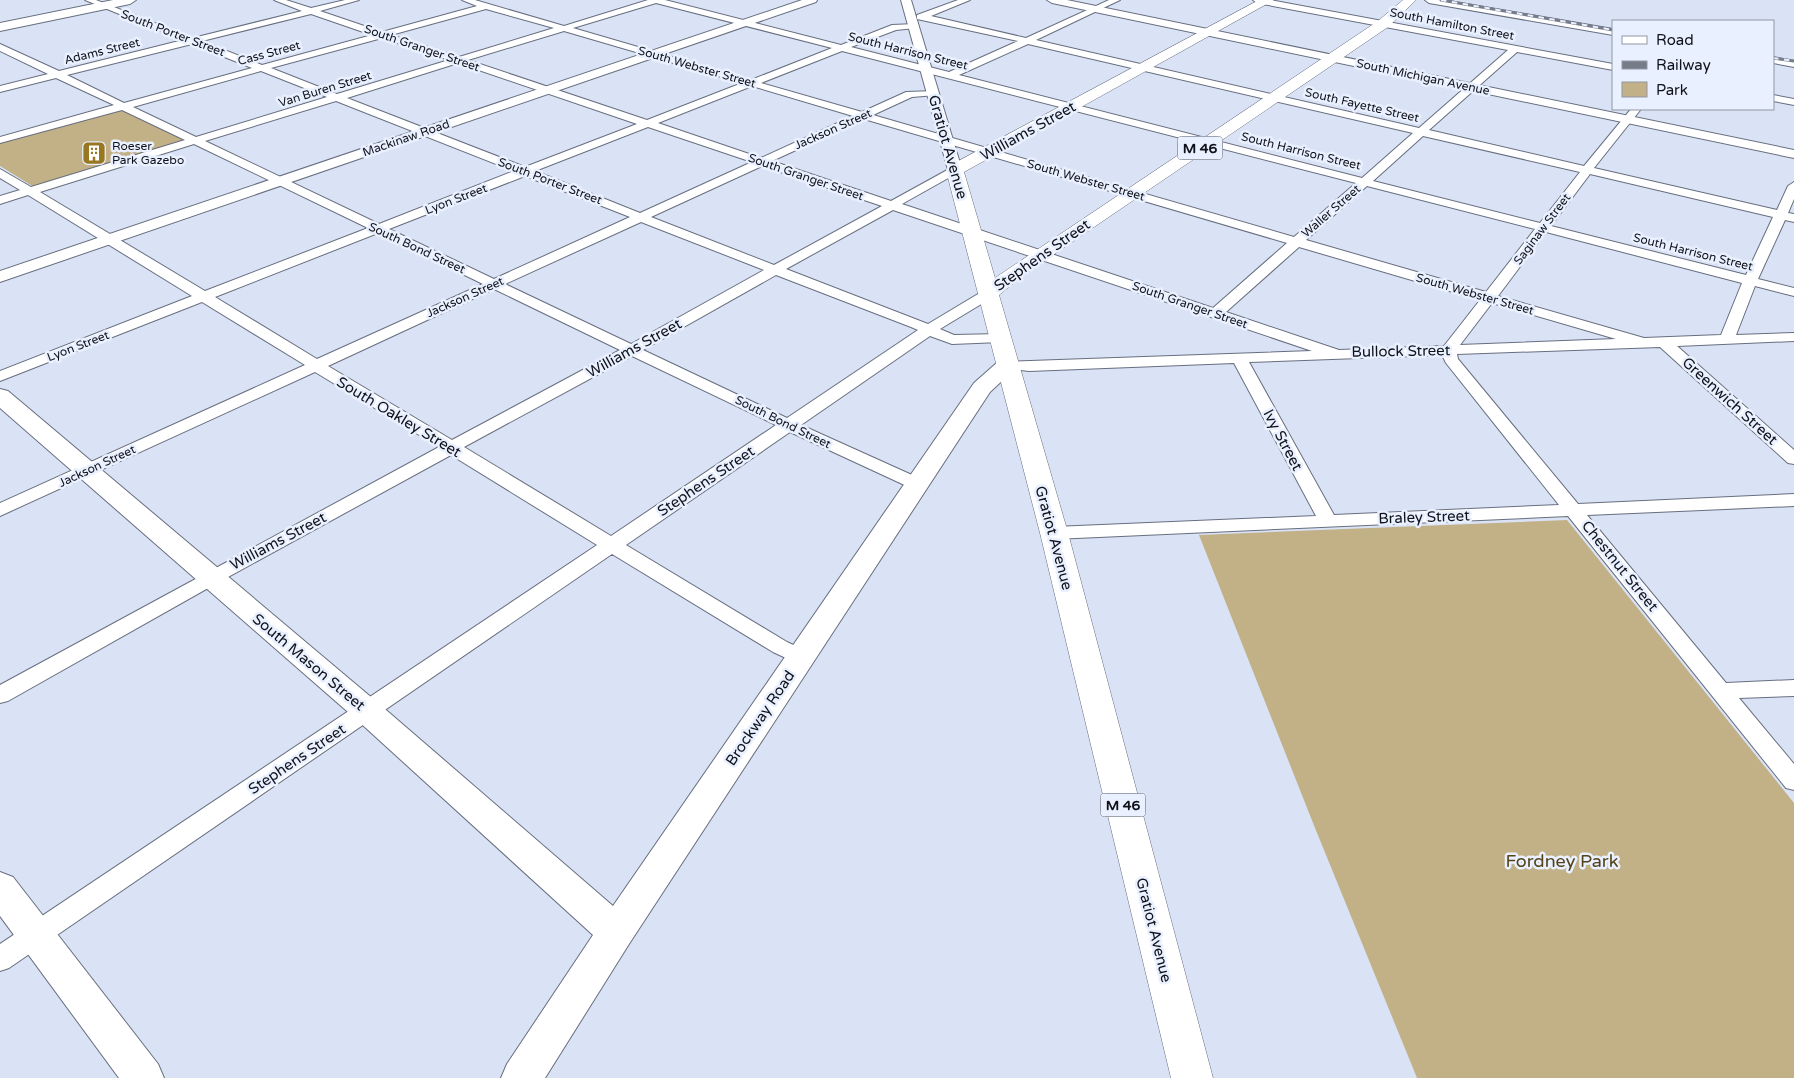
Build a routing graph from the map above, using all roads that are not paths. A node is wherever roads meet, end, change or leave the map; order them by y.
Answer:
1 (89, 0) edge
2 (130, 0) edge
3 (278, 0) edge
4 (355, 0) edge
5 (466, 0) edge
6 (656, 0) edge
7 (812, 0) edge
8 (906, 0) edge
9 (966, 0) edge
10 (1052, 0) edge
11 (1116, 0) edge
12 (1263, 0) edge
13 (1410, 0) edge
14 (1430, 0) edge
15 (101, 6) junction
16 (486, 6) junction
17 (1096, 9) junction
18 (311, 11) junction
19 (925, 17) junction
20 (911, 22) junction
21 (745, 23) junction
22 (1382, 24) junction
23 (0, 27) edge
24 (564, 28) junction
25 (1612, 32) edge
26 (1208, 33) junction
27 (382, 34) junction
28 (192, 41) junction
29 (1026, 41) junction
30 (0, 47) edge
31 (842, 48) junction
32 (1515, 49) junction
33 (653, 54) junction
34 (1332, 58) junction
35 (460, 60) junction
36 (1774, 60) edge
37 (1794, 64) edge
38 (1612, 67) edge
39 (261, 68) junction
40 (1144, 68) junction
41 (925, 69) junction
42 (59, 75) junction
43 (951, 75) junction
44 (751, 83) junction
45 (1472, 87) junction
46 (0, 90) edge
47 (547, 90) junction
48 (932, 93) junction
49 (338, 98) junction
50 (1273, 98) junction
51 (1774, 98) edge
52 (1794, 102) edge
53 (122, 106) junction
54 (1073, 107) junction
55 (1635, 110) edge
56 (864, 115) junction
57 (1627, 120) junction
58 (647, 123) junction
59 (425, 132) junction
60 (1421, 132) junction
61 (946, 139) junction
62 (0, 140) edge
63 (196, 141) junction
64 (1209, 142) junction
65 (990, 152) junction
66 (1794, 154) edge
67 (762, 162) junction
68 (955, 170) junction
69 (1587, 170) junction
70 (525, 172) junction
71 (0, 173) edge
72 (279, 182) junction
73 (1365, 182) junction
74 (1794, 186) edge
75 (29, 192) junction
76 (1133, 193) junction
77 (0, 200) edge
78 (892, 206) junction
79 (641, 216) junction
80 (1788, 216) edge
81 (1543, 228) junction
82 (378, 229) junction
83 (972, 231) junction
84 (110, 240) junction
85 (1296, 241) junction
86 (1041, 255) junction
87 (775, 270) junction
88 (0, 277) edge
89 (1750, 281) junction
90 (493, 284) junction
91 (1794, 292) edge
92 (988, 294) junction
93 (204, 297) junction
94 (1489, 298) junction
95 (1215, 314) junction
96 (930, 329) junction
97 (1794, 337) edge
98 (1001, 338) junction
99 (1727, 340) junction
100 (1665, 343) junction
101 (1648, 344) junction
102 (633, 350) junction
103 (1449, 350) junction
104 (1334, 353) junction
105 (1239, 358) junction
106 (314, 365) junction
107 (1008, 365) junction
108 (0, 376) edge
109 (0, 396) edge
110 (788, 425) junction
111 (452, 448) junction
112 (1794, 459) edge
113 (88, 470) junction
114 (917, 484) junction
115 (1794, 500) edge
116 (0, 510) edge
117 (1575, 511) junction
118 (1328, 521) junction
119 (1054, 533) junction
120 (611, 545) junction
121 (210, 578) junction
122 (801, 657) junction
123 (1794, 688) edge
124 (1721, 691) junction
125 (0, 695) edge
126 (368, 711) junction
127 (1794, 781) edge
128 (0, 888) edge
129 (616, 932) junction
130 (35, 935) junction
131 (0, 959) edge
132 (144, 1078) edge
133 (522, 1078) edge
134 (1192, 1078) edge

1 - 15 street, South Porter Street
2 - 15 main road
3 - 18 street, South Granger Street
4 - 18 street, Adams Street
5 - 16 street, South Webster Street
6 - 21 street, South Harrison Street
6 - 24 street, Van Buren Street
7 - 21 street, Mackinaw Road
8 - 20 street, Gratiot Avenue
9 - 19 street, Lyon Street
10 - 17 street, South Michigan Avenue
11 - 17 street
12 - 22 street, South Hamilton Street
12 - 26 highway, Williams Street
13 - 22 highway, Stephens Street / M 46
14 - 25 street
15 - 23 main road
15 - 28 street, South Porter Street
16 - 24 street, South Webster Street
16 - 27 street, Cass Street
17 - 26 street, South Michigan Avenue
17 - 29 street
18 - 27 street, South Granger Street
18 - 28 street, Adams Street
19 - 20 street, Lyon Street
19 - 29 street, South Fayette Street
20 - 31 street, Lyon Street
20 - 41 street, Gratiot Avenue
21 - 31 street, South Harrison Street
21 - 33 street, Mackinaw Road
22 - 32 street, South Hamilton Street
22 - 34 highway, Stephens Street / M 46
24 - 33 street, South Webster Street
24 - 35 street, Van Buren Street
26 - 34 street, South Michigan Avenue
26 - 40 highway, Williams Street
27 - 35 street, South Granger Street
27 - 39 street, Cass Street
28 - 39 street, South Porter Street
28 - 42 street, Adams Street
29 - 40 street, South Fayette Street
29 - 43 street
30 - 42 street, South Bond Street
31 - 41 street, South Harrison Street
31 - 44 street, Lyon Street
32 - 38 street, South Hamilton Street
32 - 45 street, Waller Street
33 - 44 street, South Webster Street
33 - 47 street, Mackinaw Road
34 - 45 street, South Michigan Avenue
34 - 50 highway, Stephens Street / M 46
35 - 47 street, South Granger Street
35 - 49 street, Van Buren Street
36 - 37 street
39 - 49 street, South Porter Street
39 - 53 street, Cass Street
40 - 50 street, South Fayette Street
40 - 54 highway, Williams Street
41 - 43 street, South Harrison Street
41 - 48 street, Gratiot Avenue
42 - 46 street, Adams Street
42 - 53 street, South Bond Street
43 - 54 street, South Harrison Street
44 - 56 street, South Webster Street
44 - 58 street, Lyon Street
45 - 57 street, South Michigan Avenue
45 - 60 street, Waller Street
47 - 58 street, South Granger Street
47 - 59 street, Mackinaw Road
48 - 56 street, Jackson Street
48 - 61 street, Gratiot Avenue
49 - 59 street, South Porter Street
49 - 63 street, Van Buren Street
50 - 60 street, South Fayette Street
50 - 64 highway, Stephens Street / M 46
51 - 52 street
53 - 62 street, Cass Street
53 - 63 street, South Bond Street
54 - 64 street, South Harrison Street
54 - 65 highway, Williams Street
55 - 57 street, Saginaw Street
56 - 61 street, South Webster Street
56 - 67 street, Jackson Street
57 - 66 street, South Michigan Avenue
57 - 69 street, Saginaw Street
58 - 67 street, South Granger Street
58 - 70 street, Lyon Street
59 - 70 street, South Porter Street
59 - 72 street, Mackinaw Road
60 - 69 street, South Fayette Street
60 - 73 street, Waller Street
61 - 65 street, South Webster Street
61 - 68 street, Gratiot Avenue
63 - 72 street, South Bond Street
63 - 75 street, Van Buren Street
64 - 73 street, South Harrison Street
64 - 76 highway, Stephens Street / M 46
65 - 68 highway, Williams Street
65 - 76 street, South Webster Street
67 - 78 street, South Granger Street
67 - 79 street, Jackson Street
68 - 78 street, Williams Street
68 - 83 highway, Gratiot Avenue
69 - 80 street, South Fayette Street
69 - 81 street, Saginaw Street
70 - 79 street, South Porter Street
70 - 82 street, Lyon Street
71 - 75 street, South Oakley Street
72 - 82 street, South Bond Street
72 - 84 street, Mackinaw Road
73 - 81 street, South Harrison Street
73 - 85 street, Waller Street
74 - 80 street
75 - 77 street, Van Buren Street
75 - 84 street, South Oakley Street
76 - 85 street, South Webster Street
76 - 86 highway, Stephens Street / M 46
78 - 83 street, South Granger Street
78 - 87 street, Williams Street
79 - 87 street, South Porter Street
79 - 90 street, Jackson Street
80 - 89 street
81 - 89 street, South Harrison Street
81 - 94 street, Saginaw Street
82 - 90 street, South Bond Street
82 - 93 street, Lyon Street
83 - 86 street, South Granger Street
83 - 92 highway, Gratiot Avenue
84 - 88 street, Mackinaw Road
84 - 93 street, South Oakley Street
85 - 94 street, South Webster Street
85 - 95 street, Waller Street
86 - 92 highway, Stephens Street / M 46
86 - 95 street, South Granger Street
87 - 96 street, South Porter Street
87 - 102 street, Williams Street
89 - 91 street, South Harrison Street
89 - 99 street
90 - 102 street, South Bond Street
90 - 106 street, Jackson Street
92 - 96 street, Stephens Street
92 - 98 highway, Gratiot Avenue / M 46
93 - 106 street, South Oakley Street
93 - 108 street, Lyon Street
94 - 101 street, South Webster Street
94 - 103 street, Saginaw Street
95 - 104 street, South Granger Street
96 - 98 street, South Porter Street
96 - 110 street, Stephens Street
97 - 99 street, Bullock Street
98 - 107 highway, Gratiot Avenue / M 46
99 - 100 street, Bullock Street
100 - 101 street, Bullock Street
100 - 112 street, Greenwich Street
101 - 103 street, Bullock Street
102 - 110 street, South Bond Street
102 - 111 street, Williams Street
103 - 104 street, Bullock Street
103 - 117 street, Chestnut Street
104 - 105 street, Bullock Street
105 - 107 street, Bullock Street
105 - 118 street, Ivy Street
106 - 111 street, South Oakley Street
106 - 113 street, Jackson Street
107 - 114 main road, Brockway Road
107 - 119 highway, Gratiot Avenue / M 46
109 - 113 main road, South Mason Street
110 - 114 street, South Bond Street
110 - 120 street, Stephens Street
111 - 120 street, South Oakley Street
111 - 121 street, Williams Street
113 - 116 street, Jackson Street
113 - 121 main road, South Mason Street
114 - 122 main road, Brockway Road
115 - 117 street, Braley Street
117 - 118 street, Braley Street
117 - 124 street, Chestnut Street
118 - 119 street, Braley Street
119 - 134 highway, Gratiot Avenue / M 46
120 - 122 street, South Oakley Street
120 - 126 street, Stephens Street
121 - 125 street, Williams Street
121 - 126 main road, South Mason Street
122 - 129 main road, Brockway Road
123 - 124 street
124 - 127 street, Chestnut Street
126 - 129 main road, South Mason Street
126 - 130 street, Stephens Street
128 - 130 main road
129 - 133 main road, Brockway Road
130 - 131 street, Stephens Street
130 - 132 main road

